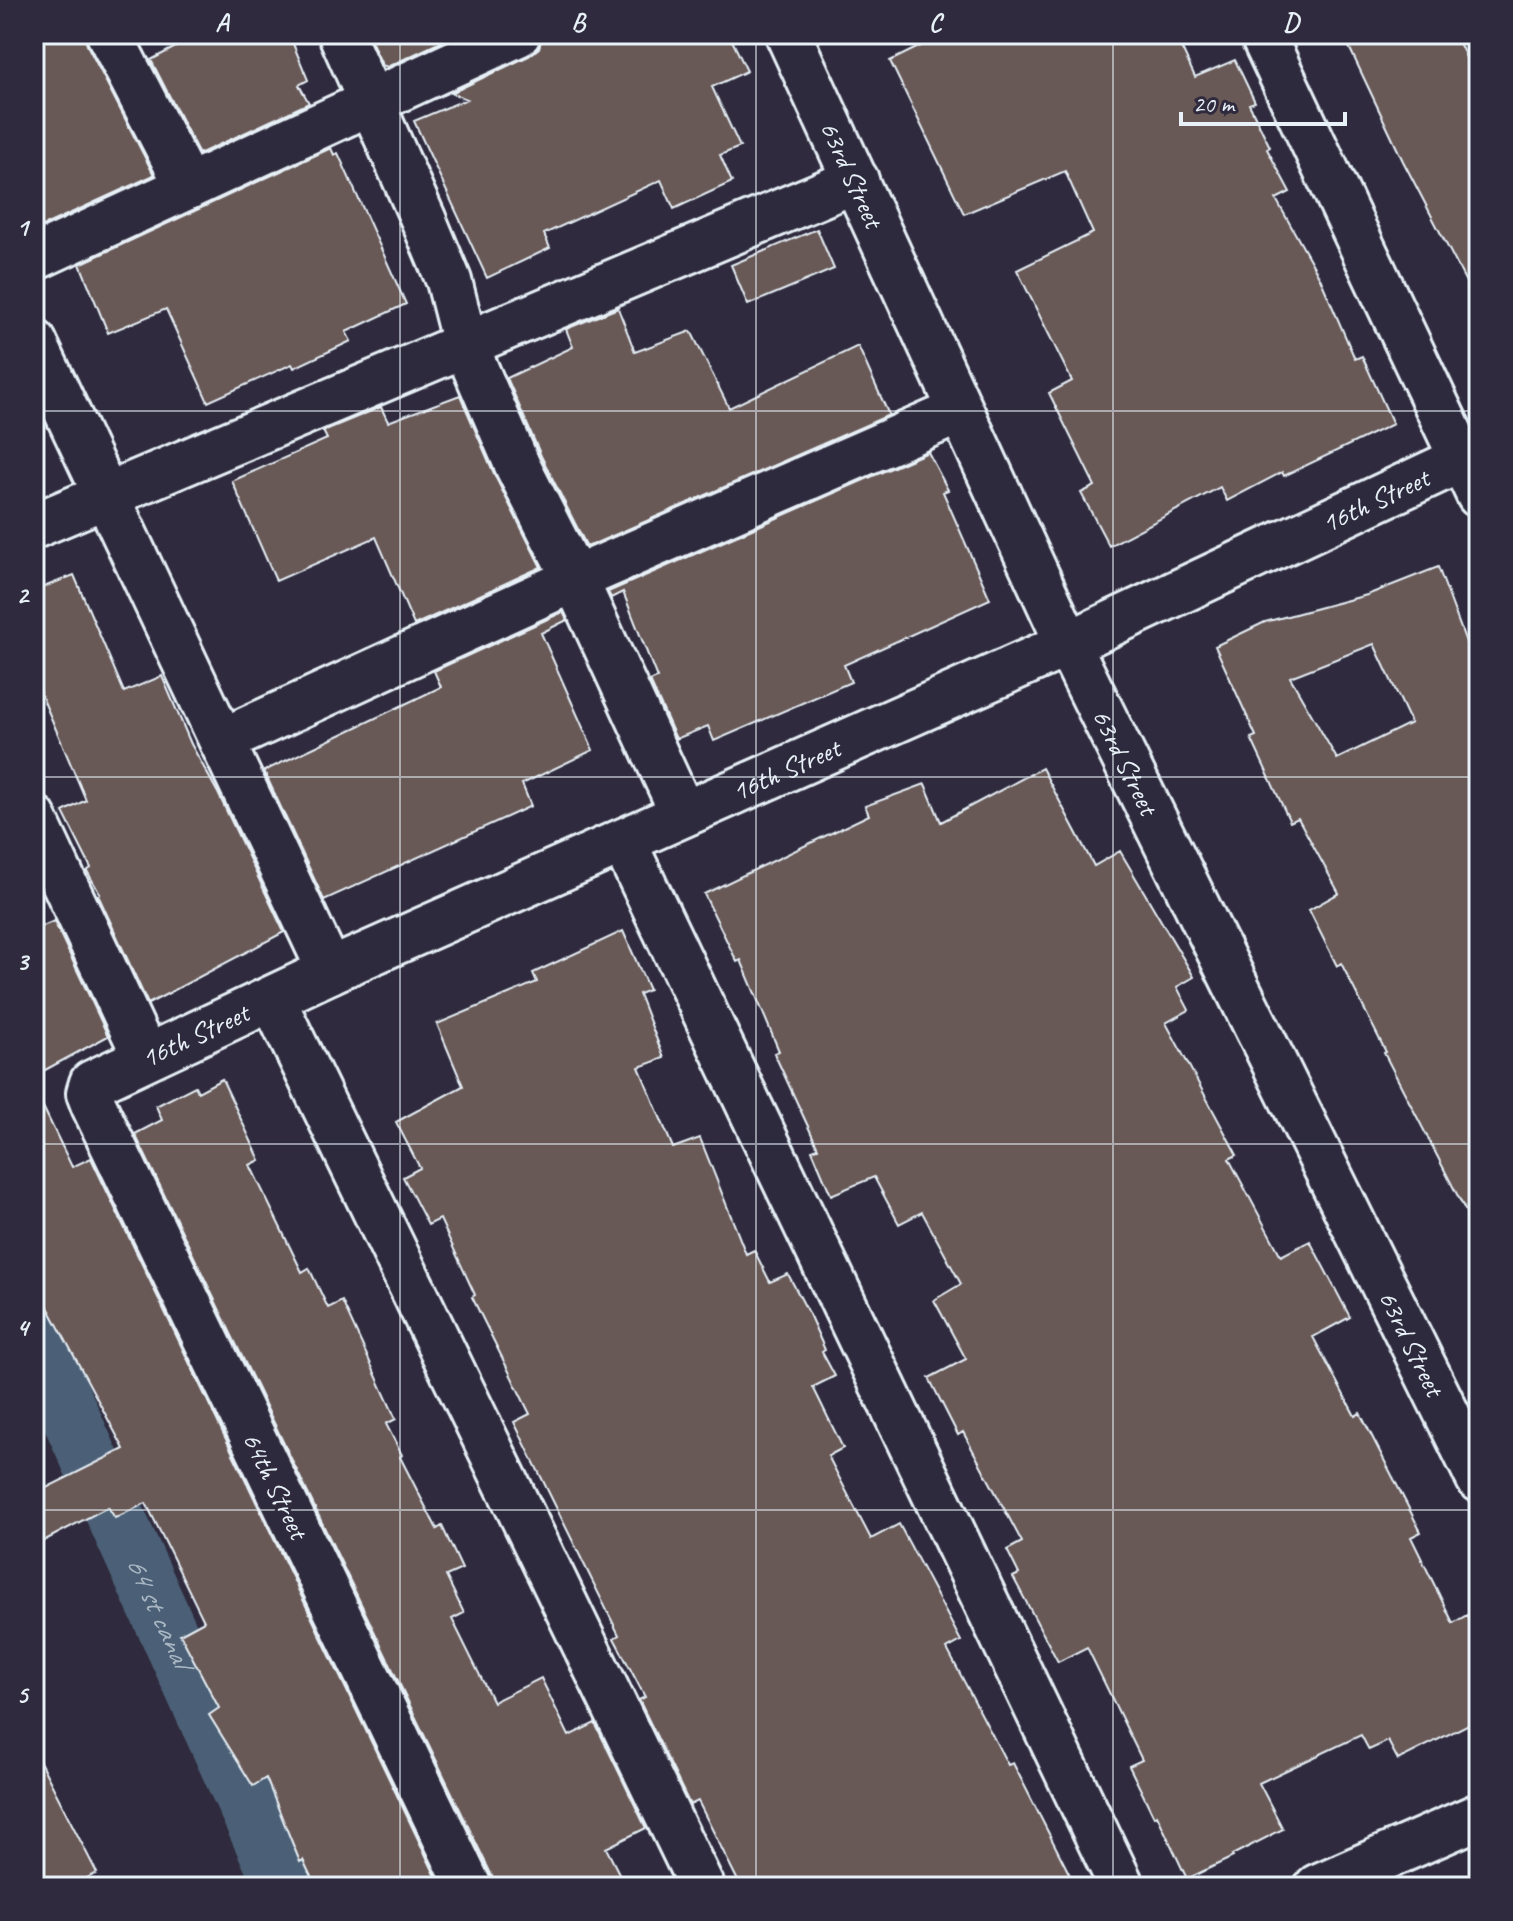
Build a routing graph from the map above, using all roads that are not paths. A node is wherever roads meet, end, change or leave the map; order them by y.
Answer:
1 (109, 34) edge
2 (341, 34) edge
3 (518, 34) edge
4 (788, 34) edge
5 (1262, 34) edge
6 (372, 103) junction
7 (856, 180) junction
8 (188, 187) junction
9 (34, 258) edge
10 (34, 342) edge
11 (465, 344) junction
12 (960, 411) junction
13 (1474, 468) edge
14 (107, 494) junction
15 (34, 526) edge
16 (575, 579) junction
17 (1068, 644) junction
18 (222, 741) junction
19 (683, 814) junction
20 (34, 818) edge
21 (624, 843) junction
22 (330, 971) junction
23 (273, 1000) junction
24 (145, 1056) junction
25 (92, 1083) joint
26 (1479, 1479) edge
27 (1479, 1816) edge
28 (1391, 1872) edge
29 (469, 1887) edge
30 (702, 1887) edge
31 (1122, 1887) edge
32 (1317, 1887) edge

1 - 8 street
2 - 6 street
3 - 6 street
4 - 7 street, 63rd Street
5 - 13 street
6 - 8 street
6 - 11 street
7 - 11 street
7 - 12 street, 63rd Street
8 - 9 street
10 - 14 street
11 - 14 street
11 - 16 street
12 - 16 street
12 - 17 street, 63rd Street
13 - 17 street, 16th Street
14 - 15 street
14 - 18 street
16 - 18 street
16 - 19 street
17 - 19 street, 16th Street
17 - 26 street, 63rd Street
18 - 22 street
19 - 21 street, 16th Street
20 - 24 street
21 - 22 street, 16th Street
21 - 31 street
22 - 23 street, 16th Street
23 - 24 street, 16th Street
23 - 30 street
24 - 25 street, 16th Street
25 - 29 street, 64th Street
27 - 28 street
28 - 32 street

